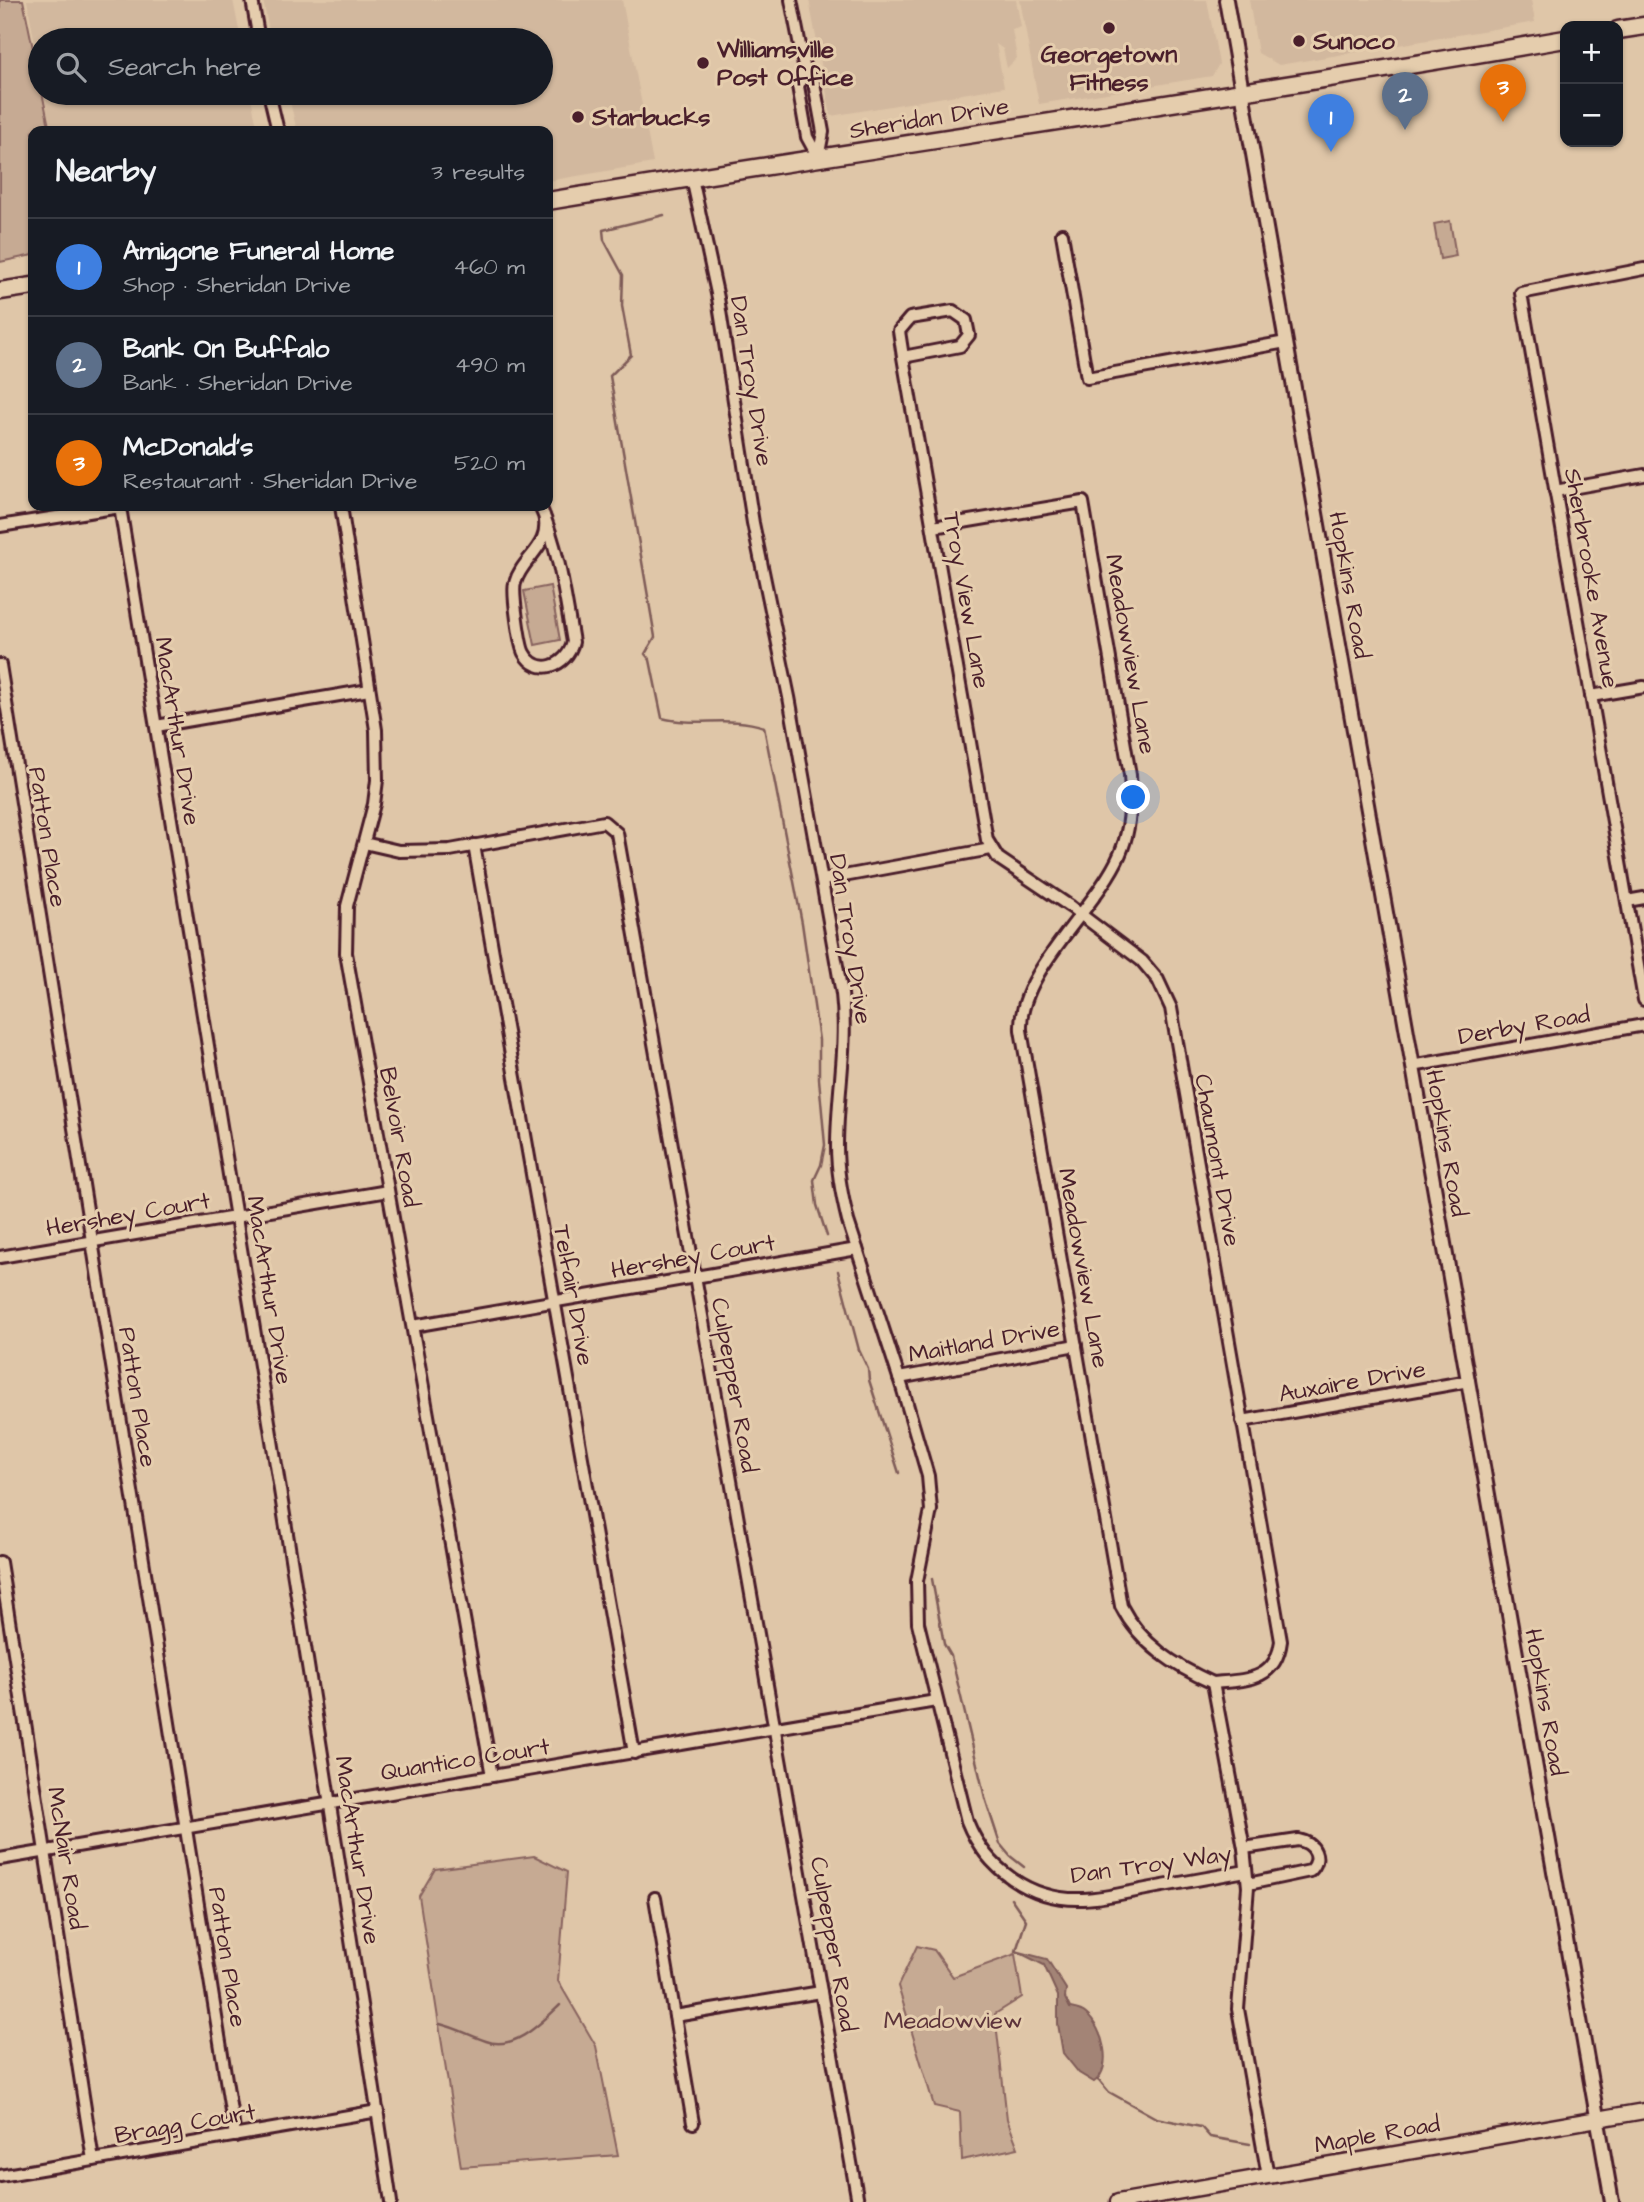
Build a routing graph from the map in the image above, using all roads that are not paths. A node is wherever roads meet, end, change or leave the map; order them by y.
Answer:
1 (251, 0) edge
2 (792, 0) edge
3 (1226, 0) edge
4 (1644, 26) edge
5 (257, 28) edge
6 (1623, 29) edge
7 (1560, 40) edge
8 (804, 71) junction
9 (1243, 92) junction
10 (272, 105) edge
11 (277, 126) edge
12 (818, 158) junction
13 (692, 178) junction
14 (553, 200) edge
15 (1062, 234) dead end
16 (1644, 269) edge
17 (28, 287) edge
18 (0, 291) edge
19 (1286, 342) junction
20 (903, 357) junction
21 (1644, 475) edge
22 (1555, 491) junction
23 (95, 511) edge
24 (121, 511) edge
25 (342, 511) edge
26 (542, 511) edge
27 (0, 526) edge
28 (933, 527) junction
29 (0, 665) edge
30 (1644, 687) edge
31 (369, 690) junction
32 (1591, 696) junction
33 (156, 726) junction
34 (364, 843) junction
35 (474, 845) junction
36 (991, 849) junction
37 (822, 880) junction
38 (1644, 898) edge
39 (1627, 901) junction
40 (1081, 914) junction
41 (1644, 1000) edge
42 (1644, 1025) edge
43 (1412, 1066) junction
44 (388, 1191) junction
45 (237, 1217) junction
46 (91, 1242) junction
47 (857, 1249) junction
48 (0, 1257) edge
49 (694, 1277) junction
50 (554, 1301) junction
51 (413, 1326) junction
52 (1076, 1345) junction
53 (899, 1377) junction
54 (1468, 1381) junction
55 (1242, 1421) junction
56 (0, 1562) edge
57 (1213, 1684) junction
58 (936, 1701) junction
59 (776, 1729) junction
60 (634, 1753) junction
61 (492, 1776) junction
62 (328, 1803) junction
63 (187, 1828) junction
64 (1244, 1848) junction
65 (45, 1852) junction
66 (0, 1859) edge
67 (1246, 1871) junction
68 (1248, 1884) junction
69 (655, 1899) dead end
70 (821, 1992) junction
71 (675, 2016) junction
72 (378, 2111) junction
73 (1644, 2111) edge
74 (1598, 2120) junction
75 (693, 2123) dead end
76 (235, 2136) junction
77 (93, 2160) junction
78 (0, 2176) edge
79 (1268, 2176) junction
80 (1151, 2199) edge
81 (391, 2202) edge
82 (858, 2202) edge
83 (1118, 2202) edge
84 (1612, 2202) edge

1 - 5 street
2 - 8 street
3 - 9 street, Hopkins Road
4 - 6 main road
7 - 9 main road, Sheridan Drive
8 - 12 street
8 - 12 street
9 - 12 main road, Sheridan Drive
9 - 19 street, Hopkins Road
10 - 11 street
12 - 13 main road, Sheridan Drive
13 - 14 main road, Sheridan Drive
13 - 37 street, Dan Troy Drive
15 - 19 street
16 - 22 street, Sherbrooke Avenue
17 - 18 main road
19 - 43 street, Hopkins Road
20 - 20 street, Troy View Lane
20 - 28 street, Troy View Lane
21 - 22 street
22 - 32 street, Sherbrooke Avenue
23 - 27 street, MacArthur Drive
24 - 33 street, MacArthur Drive
25 - 31 street, Belvoir Road
26 - 26 street
28 - 36 street, Troy View Lane
28 - 40 street, Meadowview Lane
29 - 46 street, Patton Place
30 - 32 street
31 - 33 street
31 - 34 street, Belvoir Road
32 - 39 street, Sherbrooke Avenue
33 - 45 street, MacArthur Drive
34 - 35 street, Culpepper Road
34 - 44 street, Belvoir Road
35 - 49 street, Culpepper Road
35 - 50 street, Telfair Drive
36 - 37 street
36 - 40 street, Chaumont Drive
37 - 47 street, Dan Troy Drive
38 - 39 street
39 - 41 street, Sherbrooke Avenue
40 - 52 street, Meadowview Lane
40 - 55 street, Chaumont Drive
42 - 43 street, Derby Road
43 - 54 street, Hopkins Road
44 - 45 street, Hershey Court
44 - 51 street, Belvoir Road
45 - 46 street, Hershey Court
45 - 62 street, MacArthur Drive
46 - 48 street, Hershey Court
46 - 63 street, Patton Place
47 - 49 street, Hershey Court
47 - 53 street, Dan Troy Drive
49 - 50 street, Hershey Court
49 - 59 street, Culpepper Road
50 - 51 street, Hershey Court
50 - 60 street, Telfair Drive
51 - 61 street, Belvoir Road
52 - 53 street, Maitland Drive
52 - 57 street, Meadowview Lane
53 - 58 street, Dan Troy Drive
54 - 55 street, Auxaire Drive
54 - 74 street, Hopkins Road
55 - 57 street, Chaumont Drive
56 - 65 street, McNair Road
57 - 64 street
58 - 59 street, Quantico Court
58 - 67 street, Dan Troy Way
59 - 60 street, Quantico Court
59 - 70 street, Culpepper Road
60 - 61 street, Quantico Court
61 - 62 street, Quantico Court
62 - 63 street, Quantico Court
62 - 72 street, MacArthur Drive
63 - 65 street, Quantico Court
63 - 76 street, Patton Place
64 - 67 street
64 - 68 street
65 - 66 street, Quantico Court
65 - 77 street, McNair Road
67 - 68 street
68 - 79 street
69 - 71 street
70 - 71 street
70 - 82 street, Culpepper Road
71 - 75 street
72 - 76 street, Bragg Court
72 - 81 street, MacArthur Drive
73 - 74 main road, Maple Road
74 - 79 main road, Maple Road
74 - 84 street, Hopkins Road
76 - 77 street, Bragg Court
77 - 78 street, Bragg Court
79 - 80 main road, Maple Road
80 - 83 main road, Maple Road

